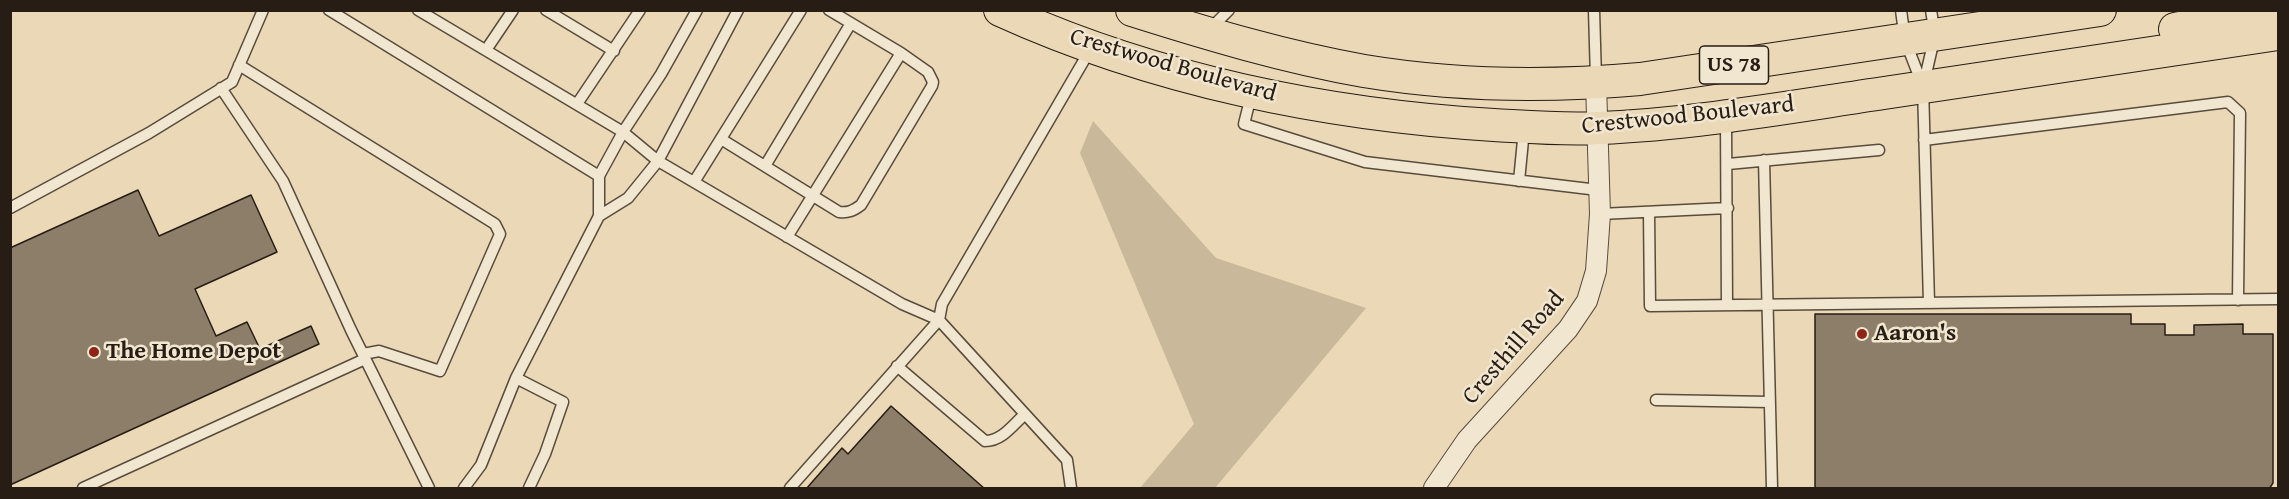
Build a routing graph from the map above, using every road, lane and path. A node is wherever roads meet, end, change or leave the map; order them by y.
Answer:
1 (263, 10) edge
2 (329, 10) edge
3 (418, 10) edge
4 (513, 10) edge
5 (546, 10) edge
6 (640, 10) edge
7 (697, 10) edge
8 (738, 10) edge
9 (801, 10) edge
10 (829, 10) edge
11 (1000, 10) edge
12 (1132, 10) edge
13 (1229, 10) edge
14 (1594, 10) edge
15 (2100, 10) edge
16 (2270, 10) edge
17 (850, 23) junction
18 (1918, 24) edge
19 (1205, 33) junction
20 (2278, 34) edge
21 (1092, 47) junction
22 (1265, 49) junction
23 (486, 50) junction
24 (614, 51) junction
25 (901, 53) junction
26 (239, 64) junction
27 (1967, 81) junction
28 (1596, 83) junction
29 (1923, 87) junction
30 (221, 88) junction
31 (1252, 92) junction
32 (577, 104) junction
33 (1726, 117) junction
34 (1525, 127) junction
35 (1596, 128) junction
36 (623, 132) junction
37 (721, 139) junction
38 (1924, 140) junction
39 (1879, 150) dead end
40 (1764, 160) junction
41 (658, 161) junction
42 (1728, 164) junction
43 (765, 166) junction
44 (599, 176) junction
45 (1519, 181) junction
46 (694, 182) junction
47 (1598, 189) junction
48 (812, 197) junction
49 (10, 208) edge
50 (1728, 208) junction
51 (1649, 212) junction
52 (1600, 214) junction
53 (599, 216) junction
54 (788, 237) junction
55 (2278, 299) edge
56 (2238, 300) junction
57 (1929, 303) junction
58 (1726, 305) junction
59 (1768, 305) junction
60 (939, 320) junction
61 (364, 357) junction
62 (897, 366) junction
63 (516, 378) junction
64 (1656, 400) dead end
65 (1770, 402) junction
66 (1025, 414) junction
67 (83, 489) edge
68 (429, 489) edge
69 (464, 489) edge
70 (529, 489) edge
71 (790, 489) edge
72 (1071, 489) edge
73 (1434, 489) edge
74 (1772, 489) edge

1 - 26 lane
2 - 44 lane
3 - 23 lane
4 - 23 lane
5 - 24 lane
6 - 24 lane
7 - 36 lane
8 - 41 lane
9 - 37 lane
10 - 17 lane
11 - 21 main road, Crestwood Boulevard / US 78
12 - 19 main road, Crestwood Boulevard / US 78
13 - 19 lane
14 - 28 lane
15 - 18 main road, Crestwood Boulevard / US 78
16 - 27 main road
17 - 25 lane
17 - 43 lane
18 - 28 main road, Crestwood Boulevard / US 78
18 - 29 lane
18 - 29 lane
19 - 22 main road, Crestwood Boulevard / US 78
20 - 27 main road, Crestwood Boulevard / US 78
21 - 31 main road, Crestwood Boulevard / US 78
21 - 60 lane
22 - 28 main road, Crestwood Boulevard / US 78
22 - 31 main road
23 - 32 lane
24 - 32 lane
25 - 48 lane
25 - 48 lane
26 - 30 lane
26 - 61 lane
27 - 29 main road, Crestwood Boulevard / US 78
28 - 35 street, Cresthill Road
29 - 33 main road, Crestwood Boulevard / US 78
29 - 38 lane
30 - 49 lane
30 - 61 lane
31 - 34 main road, Crestwood Boulevard / US 78
31 - 45 lane
32 - 36 lane
33 - 35 main road, Crestwood Boulevard / US 78
33 - 42 lane
34 - 35 main road, Crestwood Boulevard / US 78
34 - 45 lane
35 - 47 street, Cresthill Road
36 - 41 lane
36 - 44 lane
37 - 43 lane
37 - 46 lane
38 - 56 lane
38 - 57 lane
39 - 40 lane
40 - 42 lane
40 - 59 lane
41 - 46 lane
41 - 53 lane
42 - 50 lane
43 - 48 lane
44 - 53 lane
45 - 47 lane
46 - 54 lane
47 - 52 street, Cresthill Road
48 - 54 lane
50 - 51 lane
50 - 58 lane
51 - 52 lane
51 - 58 lane
52 - 73 street, Cresthill Road
53 - 63 lane
54 - 60 lane
55 - 56 lane
56 - 57 lane
57 - 59 lane
58 - 59 lane
59 - 65 lane
60 - 62 lane
60 - 66 lane
61 - 67 lane
61 - 68 lane
62 - 66 lane
62 - 71 lane
63 - 69 lane
63 - 70 lane
64 - 65 lane
65 - 74 lane
66 - 72 lane

